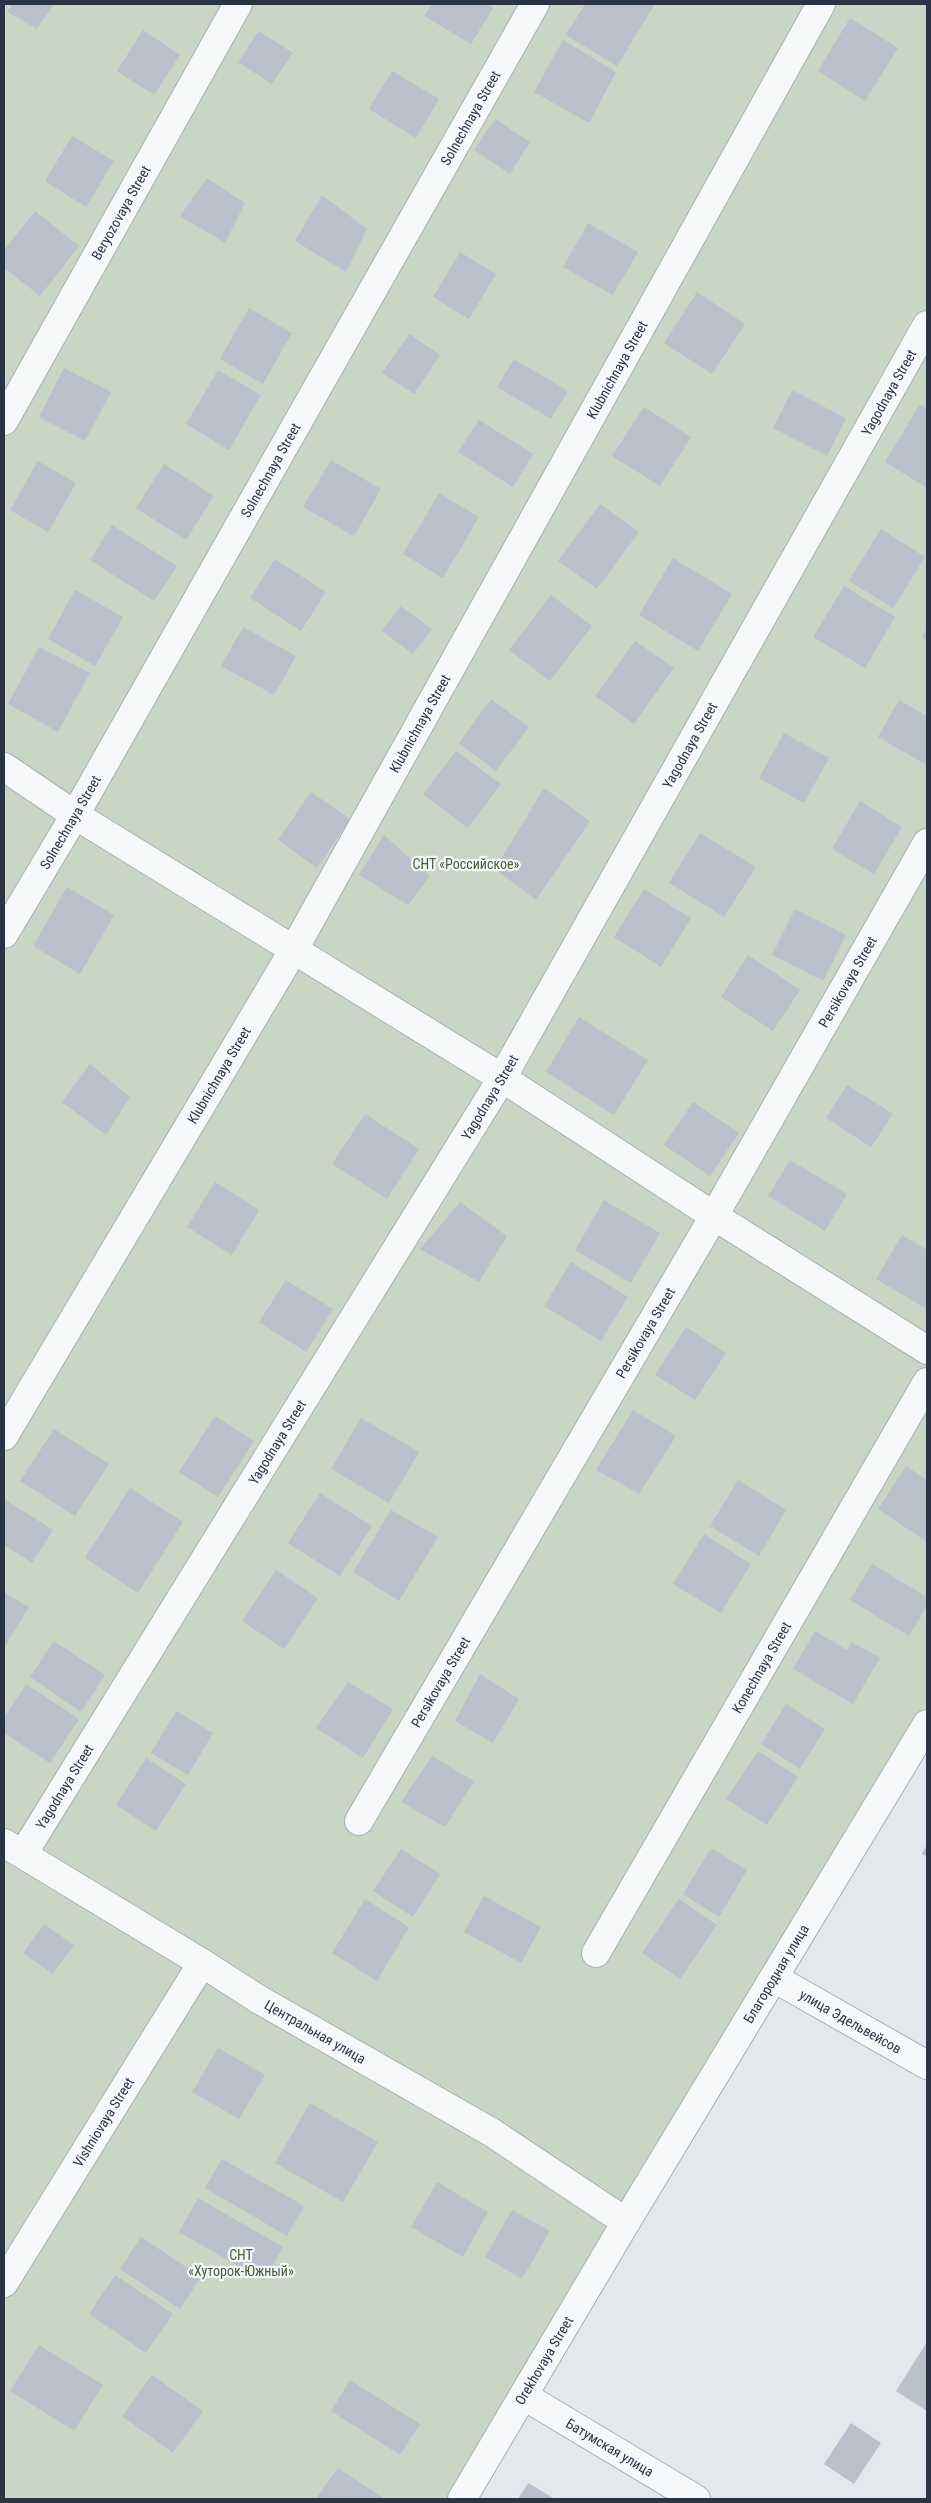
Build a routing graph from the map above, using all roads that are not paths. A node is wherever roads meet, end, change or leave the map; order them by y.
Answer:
1 (238, 4) edge
2 (535, 4) edge
3 (821, 4) edge
4 (927, 325) edge
5 (4, 421) edge
6 (4, 767) edge
7 (75, 815) junction
8 (927, 843) edge
9 (4, 934) edge
10 (293, 951) junction
11 (502, 1078) junction
12 (714, 1216) junction
13 (927, 1350) edge
14 (927, 1382) edge
15 (4, 1436) edge
16 (927, 1724) edge
17 (359, 1821) dead end
18 (13, 1848) edge
19 (596, 1953) dead end
20 (202, 1962) junction
21 (774, 1978) junction
22 (927, 2065) edge
23 (626, 2222) junction
24 (4, 2283) edge
25 (524, 2396) junction
26 (462, 2499) edge
27 (696, 2499) edge

1 - 5 street, Beryozovaya Street
2 - 7 street, Solnechnaya Street
3 - 10 street, Klubnichnaya Street
4 - 11 street, Yagodnaya Street
6 - 7 street
7 - 9 street, Solnechnaya Street
7 - 10 street
8 - 12 street, Persikovaya Street
10 - 11 street
10 - 15 street, Klubnichnaya Street
11 - 12 street
11 - 18 street, Yagodnaya Street
12 - 13 street
12 - 17 street, Persikovaya Street
14 - 19 street, Konechnaya Street
16 - 21 street, Благородная улица
18 - 20 street, Центральная улица
20 - 23 street, Центральная улица
20 - 24 street, Vishniovaya Street
21 - 22 street, улица Эдельвейсов
21 - 23 street, Благородная улица
23 - 25 street, Orekhovaya Street
25 - 26 street, Orekhovaya Street
25 - 27 street, Батумская улица

